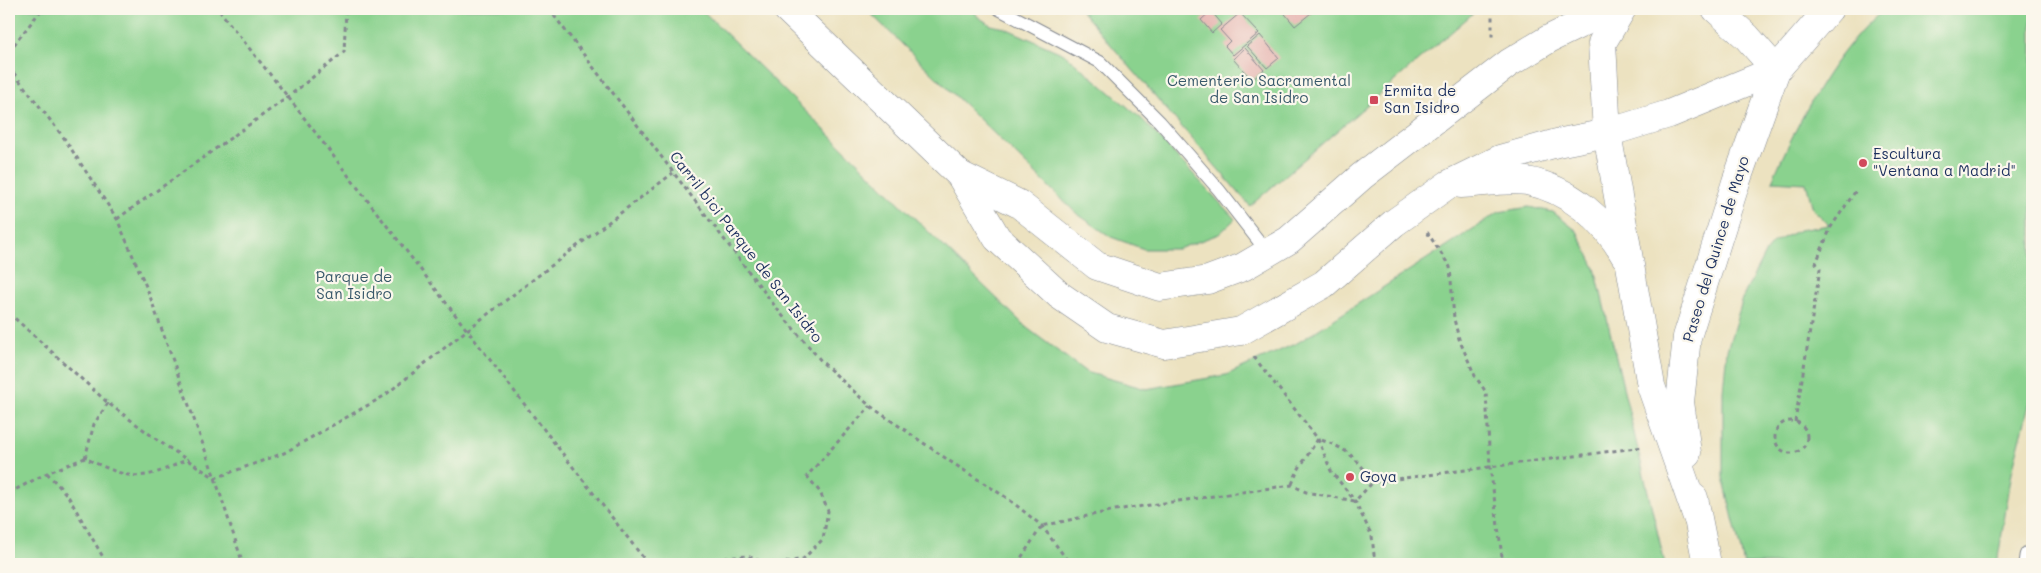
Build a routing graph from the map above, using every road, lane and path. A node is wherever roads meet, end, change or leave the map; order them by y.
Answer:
1 (42, 9) edge
2 (218, 9) edge
3 (346, 9) edge
4 (549, 9) edge
5 (787, 9) edge
6 (999, 9) edge
7 (1611, 9) edge
8 (1622, 9) edge
9 (1716, 9) edge
10 (1830, 9) edge
11 (9, 51) edge
12 (9, 67) edge
13 (1776, 70) junction
14 (288, 97) junction
15 (1607, 133) junction
16 (673, 173) junction
17 (960, 174) junction
18 (1449, 184) junction
19 (1857, 189) dead end
20 (116, 218) junction
21 (1425, 228) dead end
22 (1268, 253) junction
23 (1630, 264) junction
24 (9, 313) edge
25 (466, 330) junction
26 (1241, 331) junction
27 (108, 403) junction
28 (870, 406) junction
29 (1795, 422) junction
30 (1318, 440) junction
31 (1639, 447) dead end
32 (85, 458) junction
33 (188, 459) junction
34 (1490, 466) junction
35 (47, 473) junction
36 (216, 478) junction
37 (1373, 482) junction
38 (1292, 484) junction
39 (9, 493) edge
40 (1355, 501) junction
41 (1697, 517) junction
42 (1042, 526) junction
43 (2032, 557) edge
44 (107, 564) edge
45 (243, 564) edge
46 (648, 564) edge
47 (719, 564) edge
48 (768, 564) edge
49 (778, 564) edge
50 (1017, 564) edge
51 (1070, 564) edge
52 (1375, 564) edge
53 (1503, 564) edge
54 (1707, 564) edge
55 (2031, 564) edge

1 - 11 path
2 - 14 path
3 - 14 path
4 - 16 path, Carril bici Parque de San Isidro
5 - 17 street
6 - 22 lane
7 - 22 street
8 - 15 street, Paseo del Quince de Mayo
9 - 13 street
10 - 13 street
12 - 20 path
13 - 15 street
13 - 41 street, Paseo del Quince de Mayo
14 - 20 path
14 - 25 path
15 - 18 street
15 - 23 street, Paseo del Quince de Mayo
16 - 25 path
16 - 28 path, Carril bici Parque de San Isidro
17 - 22 street
17 - 26 street
18 - 23 street
18 - 26 street
19 - 29 path
20 - 36 path
21 - 34 path
23 - 41 street, Paseo del Quince de Mayo
24 - 27 path
25 - 36 path
25 - 46 path
26 - 30 path
27 - 32 path
27 - 33 path
28 - 42 path, Carril bici Parque de San Isidro
28 - 49 path
29 - 29 path
30 - 37 path
30 - 38 path
30 - 40 path
31 - 34 path
32 - 33 path
32 - 35 path
33 - 36 path
34 - 37 path
34 - 53 path
35 - 39 path
35 - 44 path
36 - 45 path
37 - 40 path
38 - 40 path
38 - 42 path
40 - 52 path
41 - 54 street, Paseo del Quince de Mayo
42 - 50 path
42 - 51 path, Carril bici Parque de San Isidro
43 - 55 street
47 - 48 path

